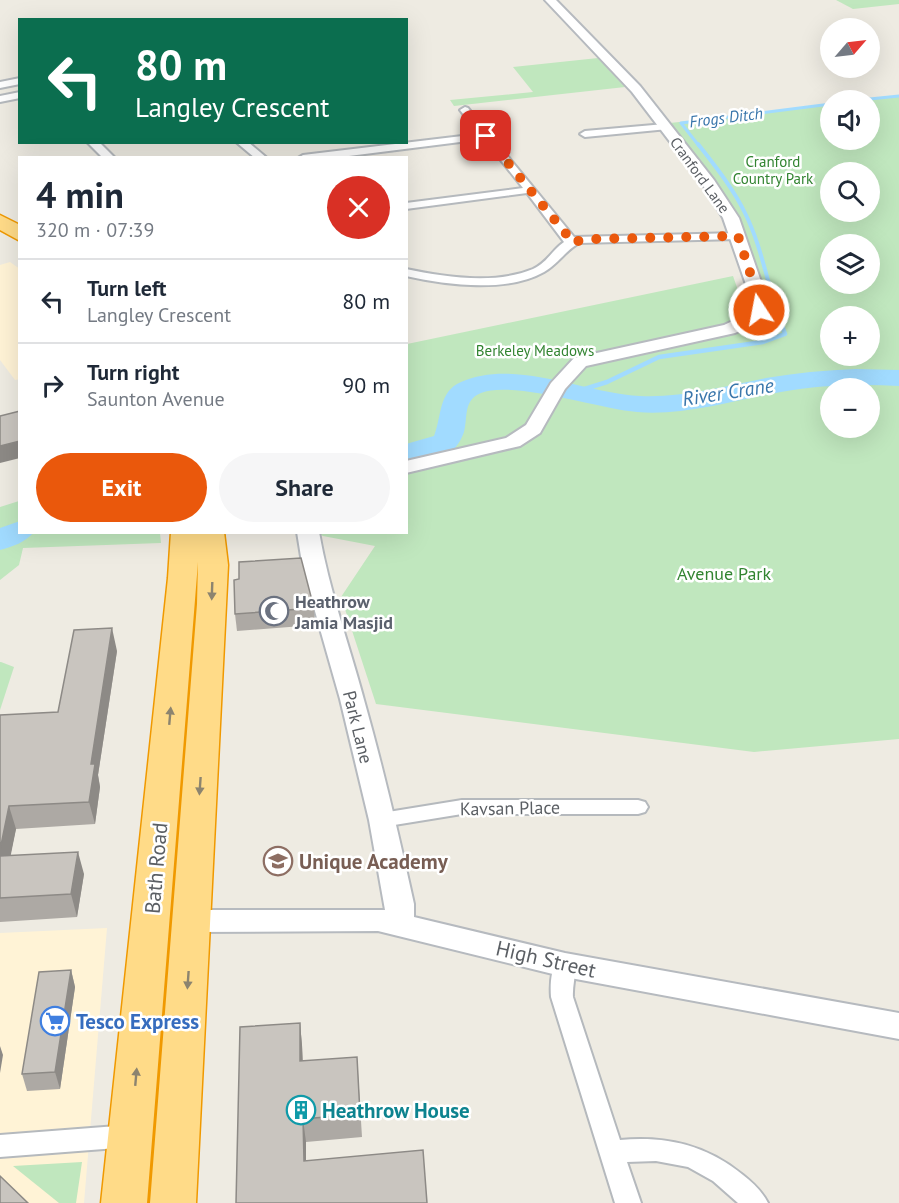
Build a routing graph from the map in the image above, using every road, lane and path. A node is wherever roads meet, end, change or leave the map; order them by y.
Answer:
1 (550, 0) edge
2 (0, 72) edge
3 (17, 81) edge
4 (0, 85) edge
5 (18, 95) edge
6 (0, 99) edge
7 (465, 110) dead end
8 (666, 127) junction
9 (585, 134) dead end
10 (486, 136) junction
11 (94, 144) edge
12 (244, 144) edge
13 (108, 156) edge
14 (259, 156) edge
15 (320, 156) edge
16 (529, 190) junction
17 (408, 206) edge
18 (0, 221) edge
19 (18, 234) edge
20 (738, 236) junction
21 (0, 238) edge
22 (570, 242) junction
23 (18, 251) edge
24 (408, 273) edge
25 (408, 467) edge
26 (185, 534) edge
27 (210, 534) edge
28 (308, 534) edge
29 (638, 807) dead end
30 (382, 820) junction
31 (192, 921) junction
32 (399, 924) junction
33 (565, 965) junction
34 (899, 1026) edge
35 (131, 1136) junction
36 (0, 1146) edge
37 (611, 1152) junction
38 (178, 1159) junction
39 (124, 1203) edge
40 (173, 1203) edge
41 (628, 1203) edge
42 (755, 1203) edge

1 - 8 street, Cranford Lane
2 - 3 street
3 - 4 street
5 - 6 street
7 - 10 street
8 - 9 street
8 - 20 street, Cranford Lane
10 - 15 street
10 - 16 street
11 - 13 street
12 - 14 street
16 - 17 street
16 - 22 street
18 - 19 highway
20 - 22 street
20 - 25 street, Cranford Lane
21 - 23 highway
22 - 24 street
35 -> 26 highway, Bath Road
27 -> 31 highway, Bath Road
28 - 30 street, Park Lane
29 - 30 street, Kavsan Place
30 - 32 street, Park Lane
31 - 32 street, High Street
31 -> 38 highway, Bath Road
32 - 33 street, High Street
33 - 34 street, High Street
33 - 37 street
35 - 36 street
35 - 38 highway
35 - 39 highway, Bath Road
37 - 41 street
37 - 42 street
38 - 40 highway, Bath Road

